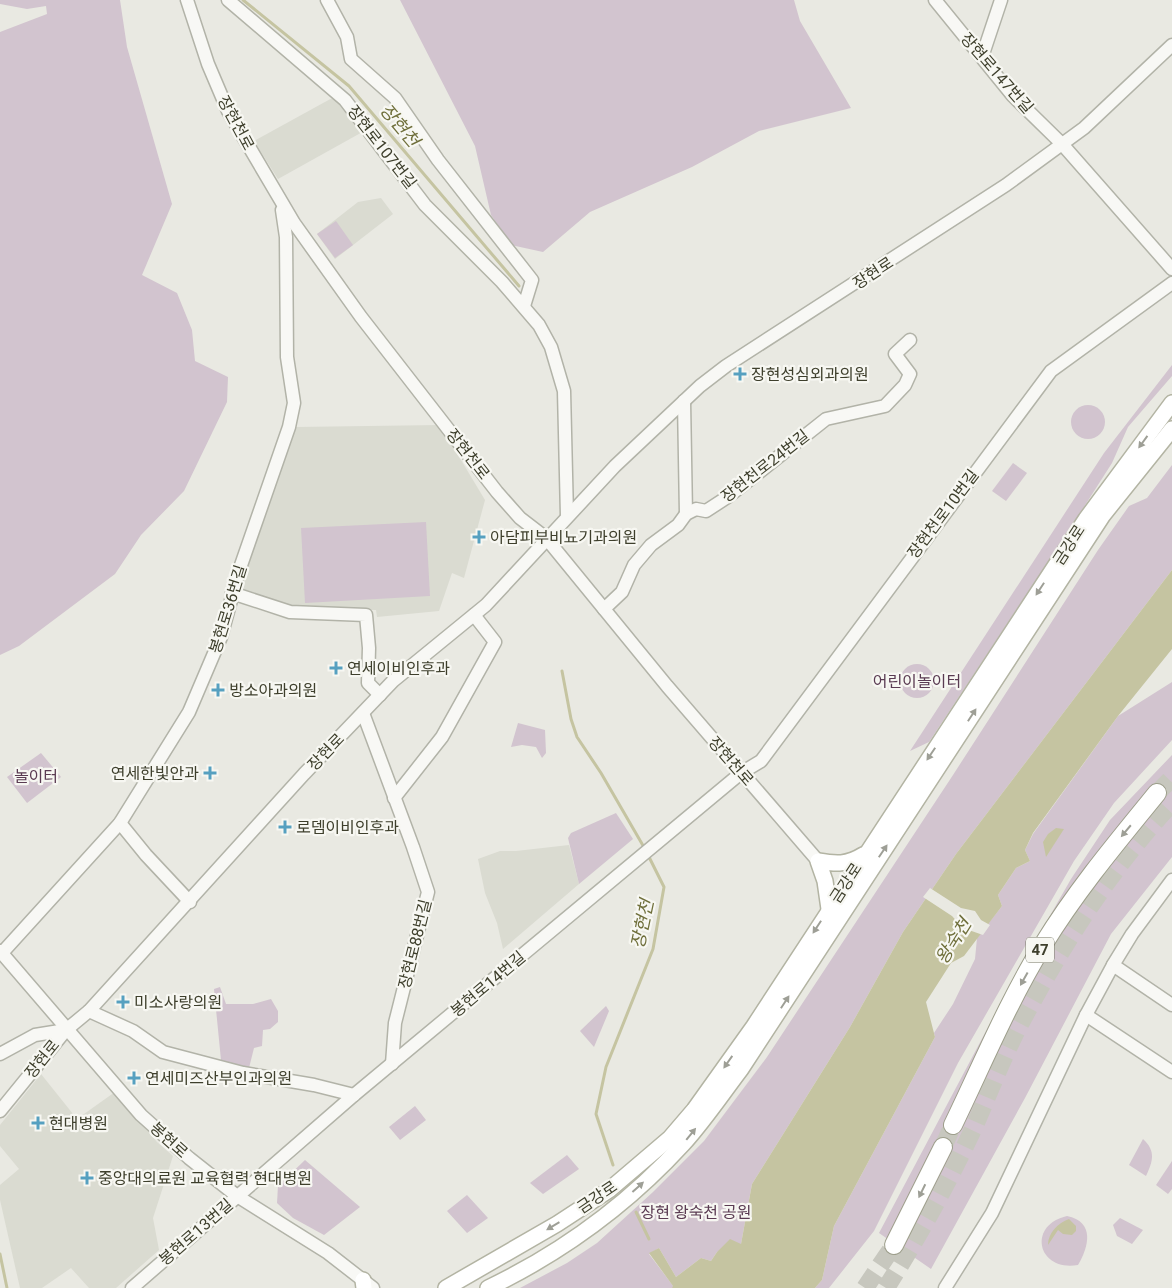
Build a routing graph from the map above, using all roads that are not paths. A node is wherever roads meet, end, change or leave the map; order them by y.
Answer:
1 (186, 0) edge
2 (228, 0) edge
3 (327, 0) edge
4 (935, 0) edge
5 (1001, 0) edge
6 (1172, 45) edge
7 (982, 57) junction
8 (1062, 144) junction
9 (291, 231) junction
10 (1172, 269) edge
11 (1172, 283) edge
12 (524, 306) junction
13 (910, 340) dead end
14 (684, 401) junction
15 (1170, 404) edge
16 (1172, 429) edge
17 (686, 514) junction
18 (567, 516) junction
19 (546, 538) junction
20 (232, 594) junction
21 (604, 609) junction
22 (474, 615) junction
23 (380, 695) junction
24 (363, 713) junction
25 (742, 774) junction
26 (1157, 793) tunnel mouth
27 (394, 798) junction
28 (120, 823) junction
29 (864, 854) junction
30 (818, 862) junction
31 (1172, 880) edge
32 (190, 902) junction
33 (829, 909) junction
34 (1, 952) edge
35 (1113, 965) junction
36 (1172, 1005) edge
37 (89, 1010) junction
38 (1086, 1015) junction
39 (66, 1030) junction
40 (0, 1054) edge
41 (392, 1064) junction
42 (1172, 1072) edge
43 (354, 1095) junction
44 (0, 1111) edge
45 (954, 1125) tunnel mouth
46 (943, 1147) tunnel mouth
47 (651, 1164) junction
48 (237, 1196) junction
49 (894, 1245) tunnel mouth
50 (367, 1285) edge
51 (132, 1288) edge
52 (446, 1288) edge
53 (488, 1288) edge
54 (945, 1288) edge

1 - 9 street, 장현천로
2 - 12 street, 장현로107번길
3 - 12 street
4 - 7 street, 장현로147번길
5 - 7 street
6 - 8 street, 장현로
7 - 8 street, 장현로147번길
8 - 10 street
8 - 14 street, 장현로
9 - 19 street, 장현천로
9 - 20 street, 봉현로36번길
11 - 25 street, 장현천로10번길
12 - 18 street, 장현로107번길
13 - 17 street, 장현천로24번길
14 - 17 street
14 - 18 street, 장현로
15 -> 29 main road, 금강로
47 -> 16 main road, 금강로
17 - 21 street, 장현천로24번길
18 - 19 street, 장현로
19 - 21 street, 장현천로
19 - 22 street, 장현로
20 - 23 street
20 - 28 street, 봉현로36번길
21 - 25 street, 장현천로
22 - 23 street, 장현로
22 - 27 street
23 - 24 street, 장현로
24 - 27 street, 장현로88번길
24 - 32 street, 장현로
25 - 30 street, 장현천로
25 - 41 street, 봉현로14번길
26 -> 45 highway, 47
27 - 41 street, 장현로88번길
28 - 32 street
28 - 34 street, 봉현로36번길
29 - 30 main road
29 - 33 main road, 금강로
30 - 33 main road
31 - 35 street
32 - 37 street, 장현로
33 -> 47 main road, 금강로
34 - 39 street, 봉현로
35 - 36 street
35 - 38 street
37 - 39 street, 장현로
37 - 43 street
38 - 42 street
38 - 54 street
39 - 40 street
39 - 44 street, 장현로
39 - 48 street, 봉현로
41 - 43 street, 봉현로14번길
43 - 48 street, 봉현로14번길
46 -> 49 highway
47 -> 52 main road, 금강로
53 -> 47 main road, 금강로
48 - 50 street, 봉현로
48 - 51 street, 봉현로13번길

